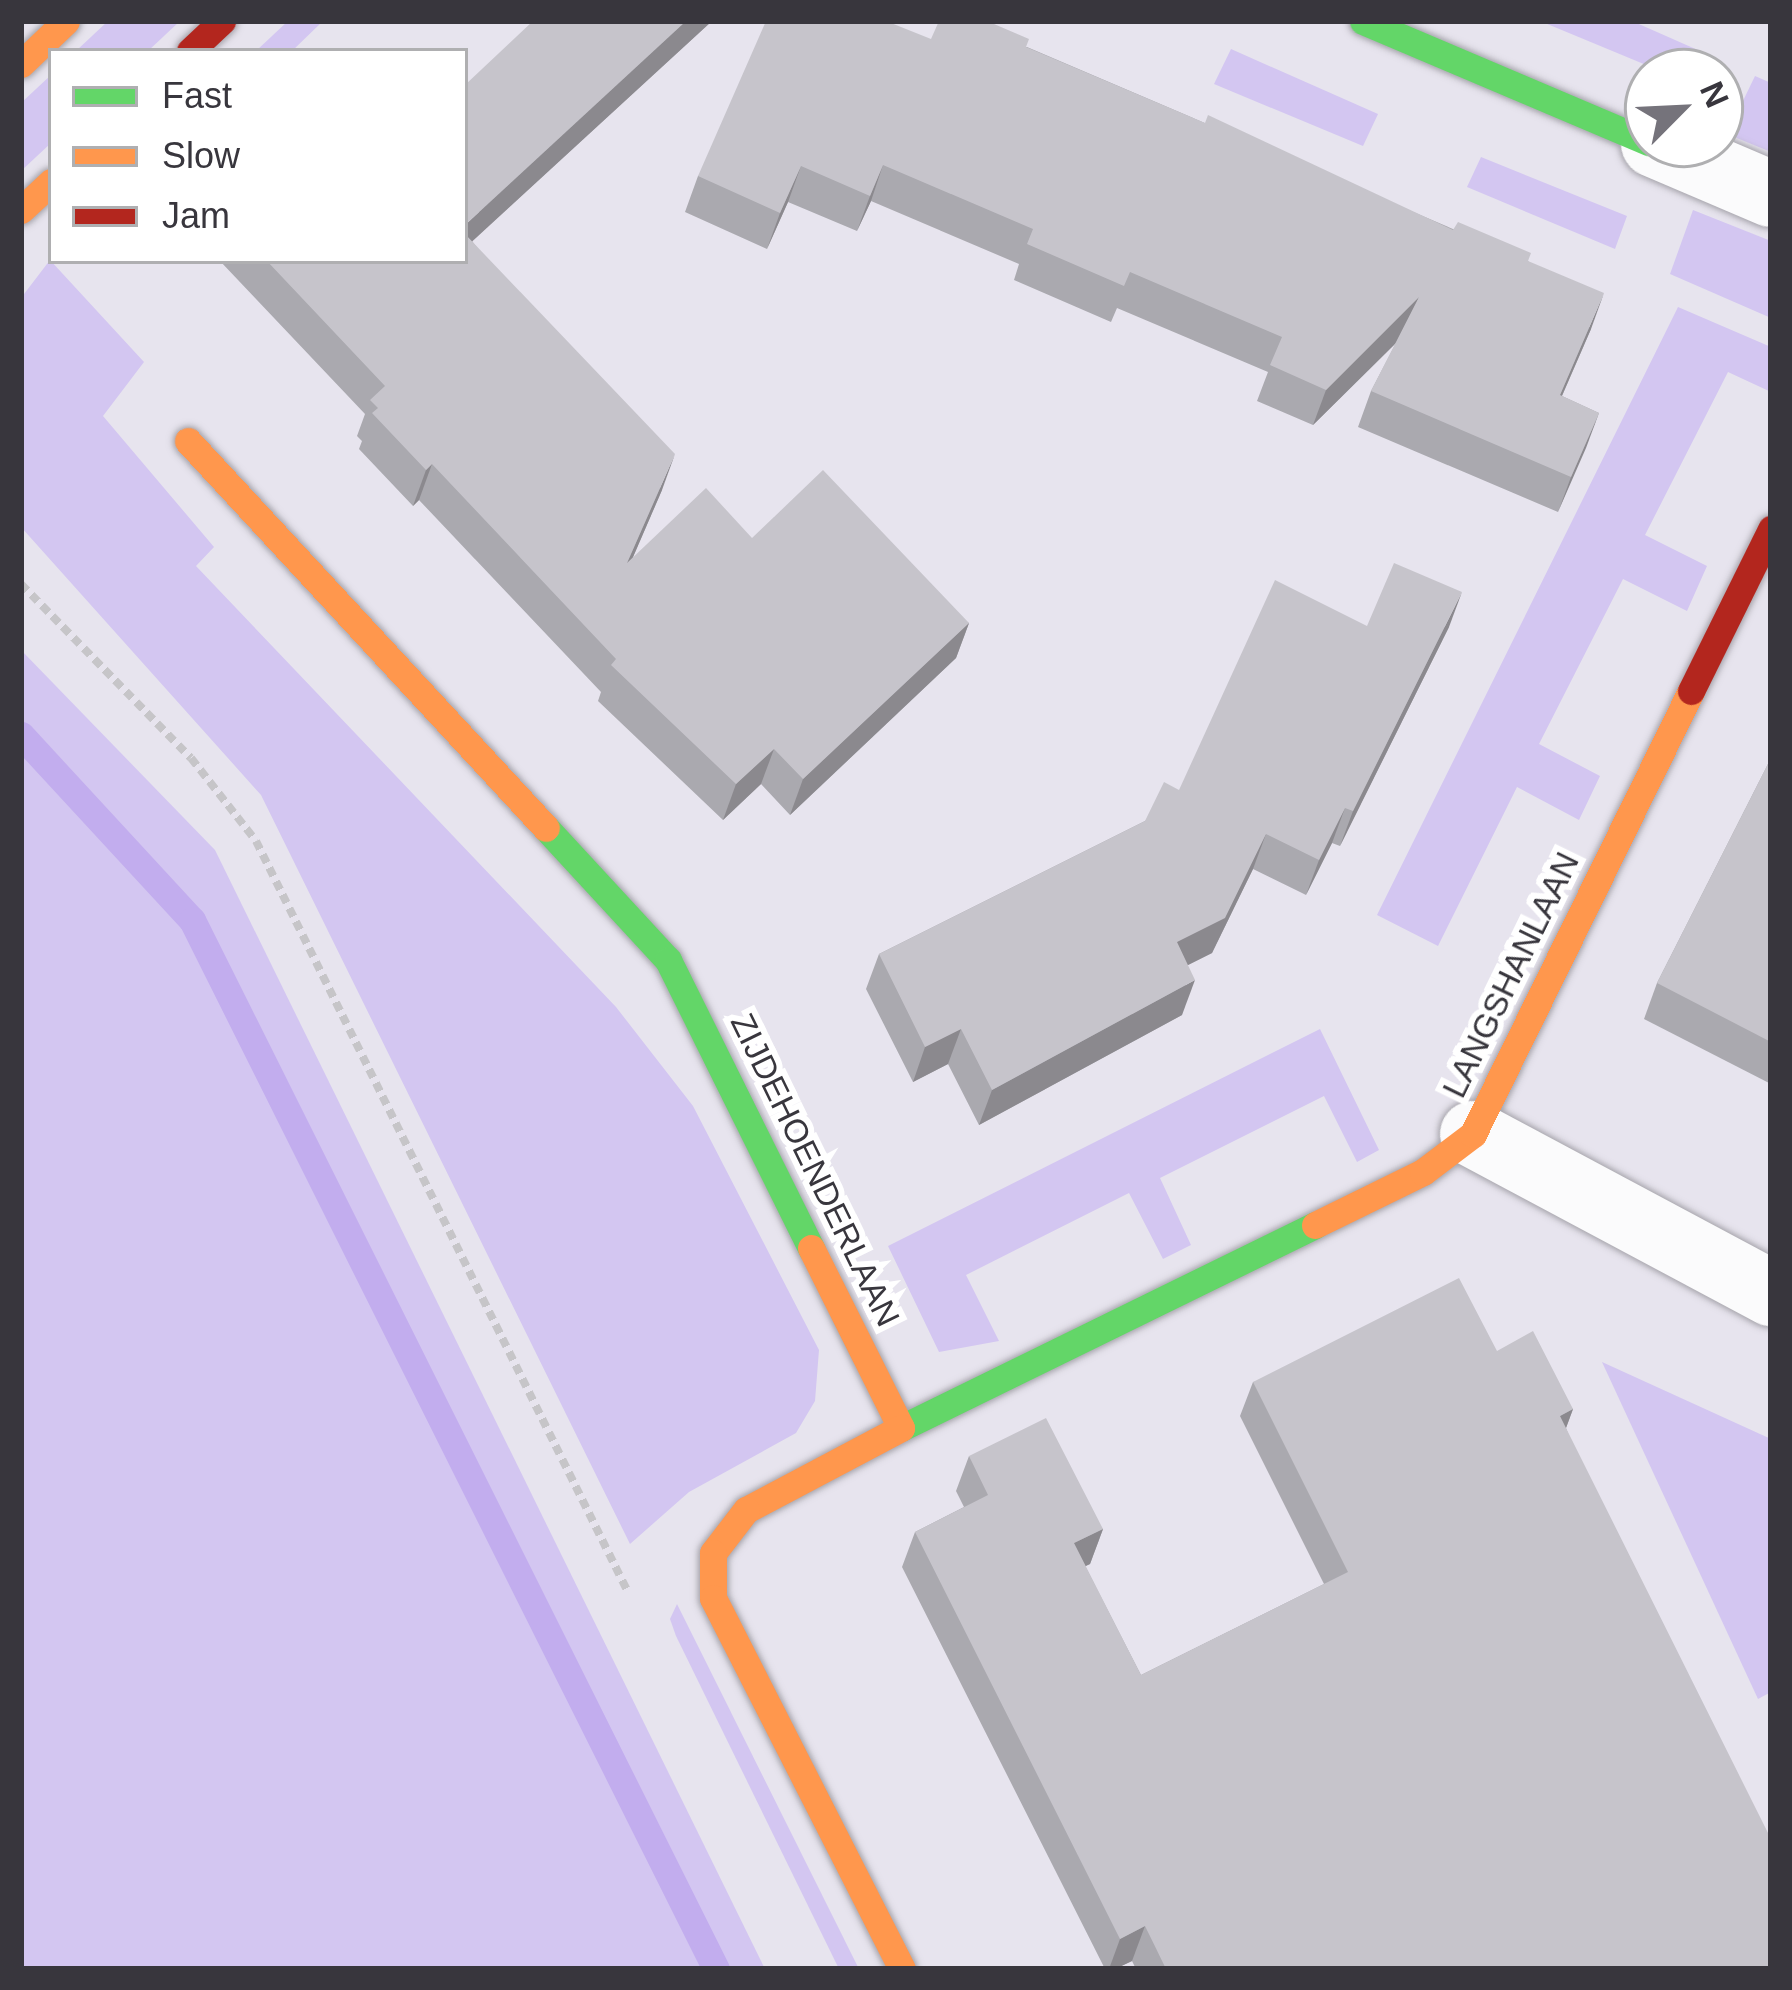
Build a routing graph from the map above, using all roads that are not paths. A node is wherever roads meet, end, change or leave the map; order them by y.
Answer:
1 (67, 21) edge
2 (222, 21) edge
3 (1363, 21) edge
4 (193, 48) edge
5 (21, 64) edge
6 (1624, 132) edge
7 (1710, 168) edge
8 (48, 185) edge
9 (1771, 194) edge
10 (21, 210) edge
11 (188, 442) dead end
12 (1771, 529) edge
13 (1473, 1134) junction
14 (1771, 1293) edge
15 (902, 1428) junction
16 (902, 1969) edge

1 - 5 street
2 - 4 street
3 - 6 street
7 - 9 street
8 - 10 street
11 - 15 street, ZIJDEHOENDERLAAN
12 - 13 street, LANGSHANLAAN
13 - 14 street
13 - 15 street, LANGSHANLAAN
15 - 16 street

